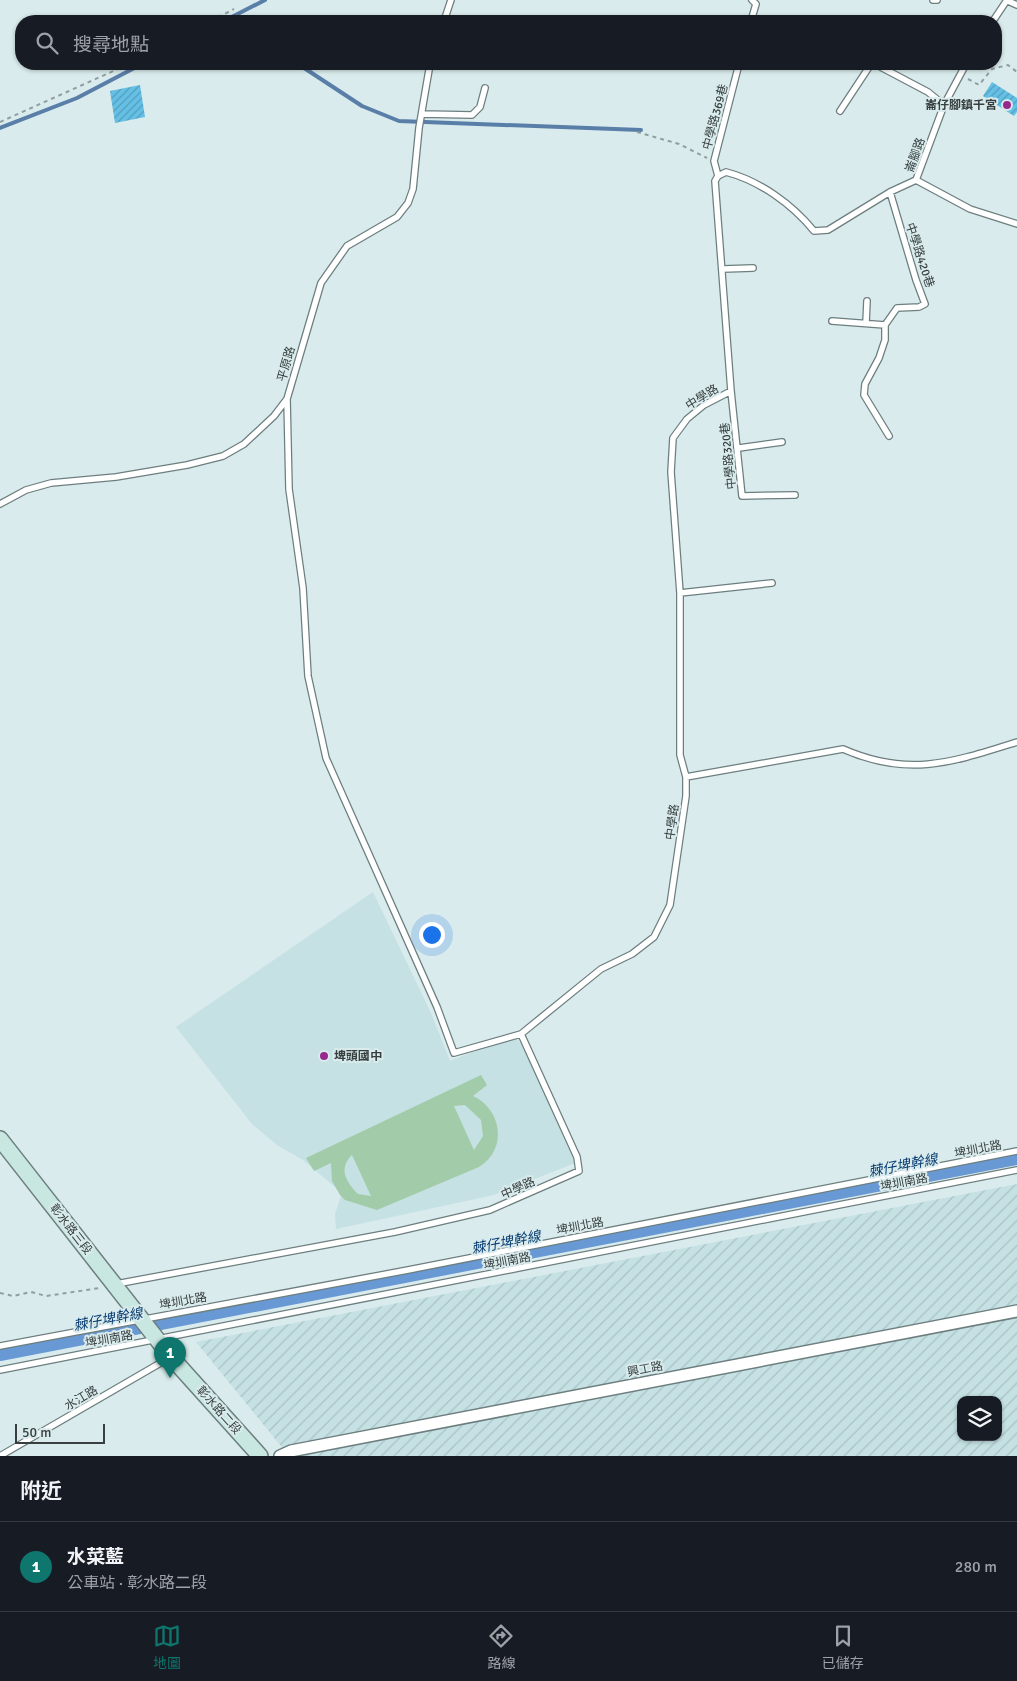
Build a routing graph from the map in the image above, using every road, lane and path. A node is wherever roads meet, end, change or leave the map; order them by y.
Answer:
1 (452, 0) edge
2 (752, 0) edge
3 (1008, 1) edge
4 (1017, 5) edge
5 (234, 9) dead end
6 (222, 15) edge
7 (446, 15) edge
8 (753, 15) edge
9 (998, 15) edge
10 (1002, 66) edge
11 (117, 70) edge
12 (429, 70) edge
13 (737, 70) edge
14 (869, 70) edge
15 (885, 70) edge
16 (962, 70) edge
17 (991, 70) edge
18 (1017, 72) edge
19 (959, 75) junction
20 (485, 88) dead end
21 (944, 105) junction
22 (840, 111) dead end
23 (422, 114) junction
24 (0, 122) edge
25 (637, 132) dead end
26 (714, 161) junction
27 (718, 176) junction
28 (916, 180) junction
29 (890, 192) junction
30 (1017, 224) edge
31 (753, 268) dead end
32 (723, 269) junction
33 (867, 301) dead end
34 (832, 320) dead end
35 (866, 323) junction
36 (885, 325) junction
37 (731, 392) junction
38 (287, 399) junction
39 (889, 436) dead end
40 (782, 442) dead end
41 (739, 448) junction
42 (795, 495) dead end
43 (0, 504) edge
44 (772, 583) dead end
45 (680, 593) junction
46 (1017, 742) edge
47 (686, 777) junction
48 (521, 1034) junction
49 (0, 1139) edge
50 (1017, 1151) edge
51 (1017, 1170) edge
52 (115, 1284) junction
53 (0, 1293) edge
54 (1017, 1311) edge
55 (142, 1319) junction
56 (158, 1341) junction
57 (0, 1346) edge
58 (171, 1357) junction
59 (0, 1370) edge
60 (0, 1456) edge
61 (260, 1456) edge
62 (280, 1456) edge

1 - 7 lane
2 - 8 lane
3 - 4 lane
3 - 9 lane
5 - 6 path
10 - 18 path
11 - 24 path
12 - 23 lane, 平原路
13 - 26 lane, 中學路369巷
14 - 22 lane
15 - 21 lane
16 - 19 lane, 崙腳路
17 - 19 path
19 - 21 lane, 崙腳路
20 - 23 lane
21 - 28 lane, 崙腳路
23 - 38 lane, 平原路
25 - 26 path
26 - 27 lane, 中學路369巷
27 - 29 lane
27 - 32 lane, 中學路
28 - 29 lane
28 - 30 lane, 崙腳路
29 - 36 lane, 中學路420巷
31 - 32 lane
32 - 37 lane, 中學路
33 - 35 lane
34 - 35 lane
35 - 36 lane
36 - 39 lane
37 - 41 lane, 中學路320巷
37 - 45 lane, 中學路
38 - 43 lane, 平原路
38 - 48 lane
40 - 41 lane
41 - 42 lane, 中學路320巷
44 - 45 lane
45 - 47 lane, 中學路
46 - 47 lane
47 - 48 lane, 中學路
48 - 52 lane, 中學路
49 - 52 main road, 彰水路三段
50 - 55 lane, 埤圳北路
51 - 56 lane, 埤圳南路
52 - 53 path
52 - 55 main road, 彰水路三段
54 - 62 street, 興工路
55 - 56 main road, 彰水路三段
55 - 57 lane, 埤圳北路
56 - 58 main road, 彰水路二段
56 - 59 lane, 埤圳南路
58 - 60 lane, 水江路
58 - 61 main road, 彰水路二段

